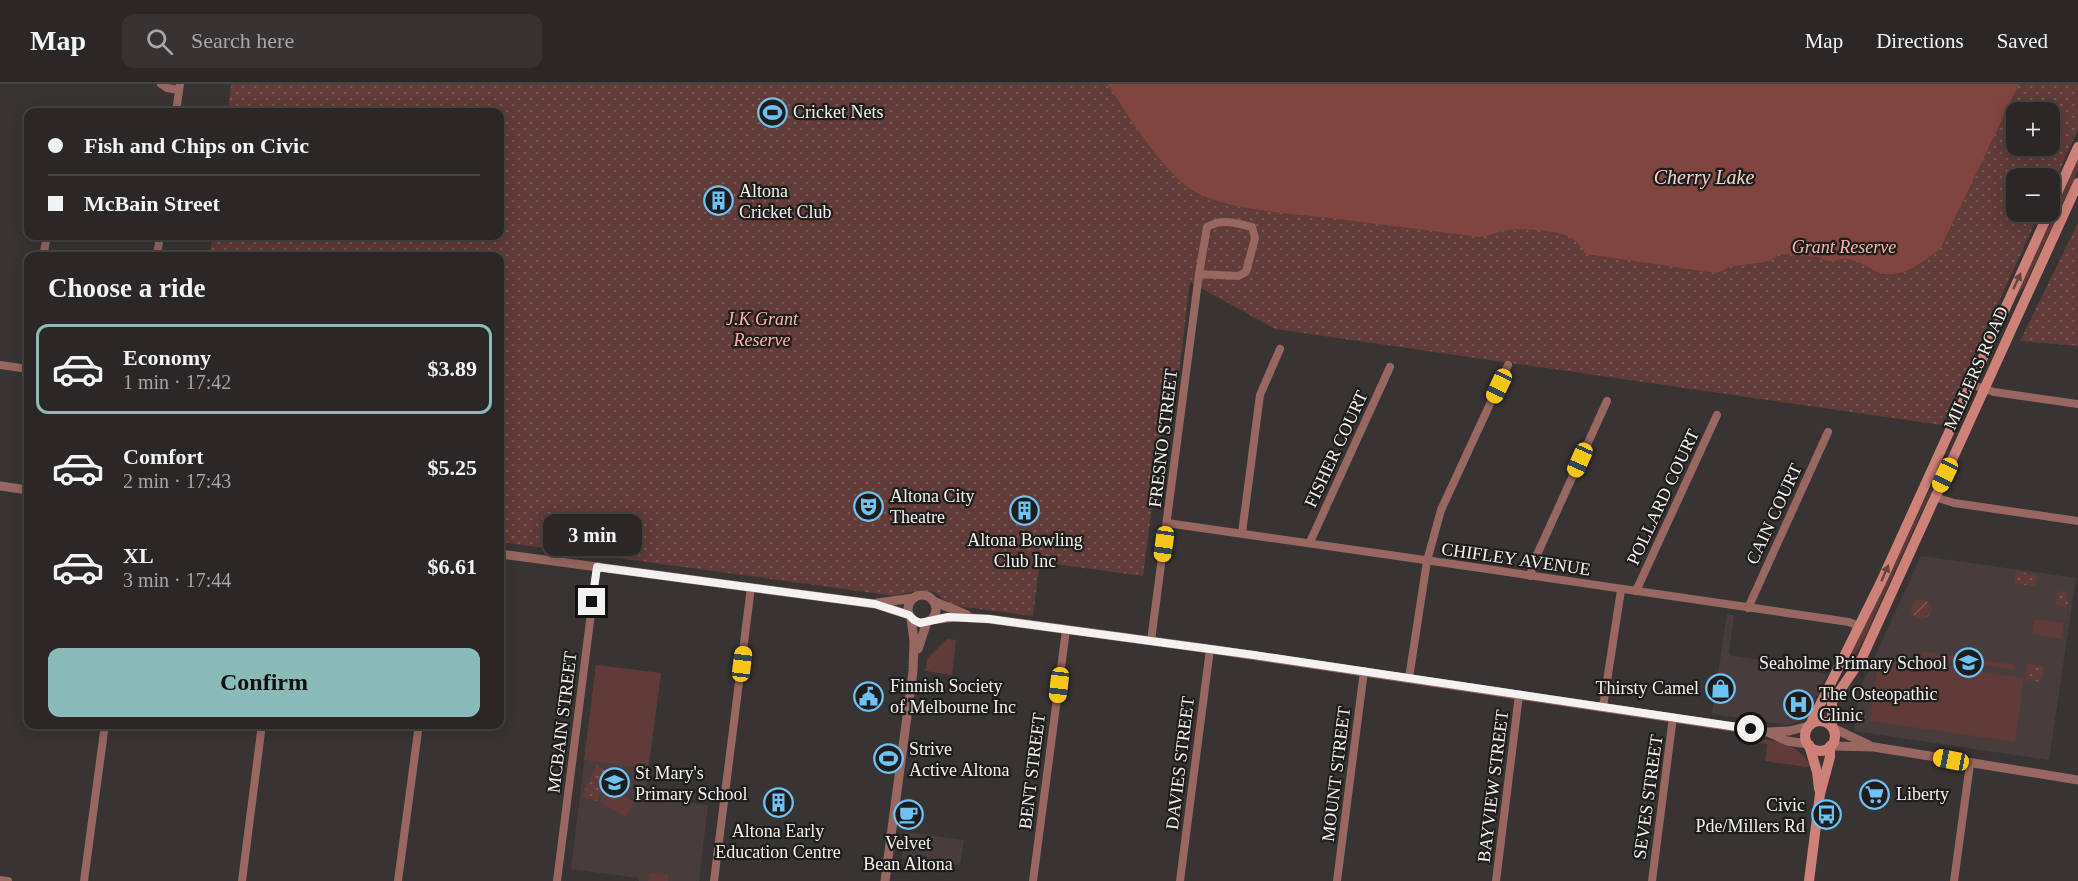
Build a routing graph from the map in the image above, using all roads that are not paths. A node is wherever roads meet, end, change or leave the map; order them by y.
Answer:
1 (161, 84) edge
2 (180, 87) edge
3 (177, 108) edge
4 (2078, 147) edge
5 (2078, 183) edge
6 (2060, 187) edge
7 (2044, 222) edge
8 (45, 241) dead end
9 (44, 252) edge
10 (1199, 274) junction
11 (1280, 349) dead end
12 (0, 365) edge
13 (1508, 365) dead end
14 (24, 366) edge
15 (1390, 367) dead end
16 (1970, 384) junction
17 (1985, 389) junction
18 (1607, 401) dead end
19 (2078, 404) edge
20 (1717, 415) dead end
21 (1828, 432) dead end
22 (0, 486) edge
23 (24, 489) edge
24 (1935, 497) junction
25 (2078, 521) edge
26 (1167, 523) junction
27 (1242, 533) junction
28 (1310, 542) junction
29 (504, 555) edge
30 (1427, 561) junction
31 (597, 567) junction
32 (1530, 576) junction
33 (751, 587) junction
34 (1621, 590) junction
35 (1636, 591) junction
36 (915, 598) junction
37 (933, 601) junction
38 (875, 604) junction
39 (1748, 608) junction
40 (910, 616) junction
41 (974, 617) junction
42 (929, 621) junction
43 (1859, 626) junction
44 (1066, 630) junction
45 (1151, 641) junction
46 (1210, 649) junction
47 (1364, 671) junction
48 (913, 672) junction
49 (1409, 678) junction
50 (1519, 695) junction
51 (1603, 707) junction
52 (1673, 717) junction
53 (1809, 725) junction
54 (1832, 728) junction
55 (104, 729) edge
56 (261, 729) edge
57 (418, 729) edge
58 (1767, 732) junction
59 (1808, 745) junction
60 (1830, 746) junction
61 (1874, 747) junction
62 (1970, 764) junction
63 (2078, 780) edge
64 (1820, 794) junction
65 (0, 880) edge
66 (8, 881) edge
67 (84, 881) edge
68 (242, 881) edge
69 (399, 881) edge
70 (557, 881) edge
71 (714, 881) edge
72 (885, 881) edge
73 (1033, 881) edge
74 (1180, 881) edge
75 (1337, 881) edge
76 (1496, 881) edge
77 (1652, 881) edge
78 (1809, 881) edge
79 (1954, 881) edge

1 - 2 street
2 - 3 street
4 - 6 main road, MILLERS ROAD
5 - 17 main road, MILLERS ROAD
16 -> 7 main road, MILLERS ROAD
8 - 9 street
10 - 10 street, FRESNO STREET
10 - 26 street, FRESNO STREET
11 - 27 street
12 - 14 street
13 - 30 street
15 - 28 street, FISHER COURT
16 - 17 street
43 -> 16 main road, MILLERS ROAD
17 - 19 street
17 - 24 main road, MILLERS ROAD
18 - 32 street
20 - 35 street, POLLARD COURT
21 - 39 street, CAIN COURT
22 - 23 street
24 - 25 street
24 - 54 main road, MILLERS ROAD
26 - 27 street, CHIFLEY AVENUE
26 - 45 street, FRESNO STREET
27 - 28 street, CHIFLEY AVENUE
28 - 30 street, CHIFLEY AVENUE
29 - 31 street
30 - 32 street, CHIFLEY AVENUE
30 - 49 street
31 - 33 street
31 - 70 street, MCBAIN STREET
32 - 34 street, CHIFLEY AVENUE
33 - 38 street
33 - 71 street
34 - 35 street, CHIFLEY AVENUE
34 - 51 street
35 - 39 street, CHIFLEY AVENUE
36 - 37 street
36 - 38 street
36 - 40 street
37 - 41 street
37 - 42 street
38 - 40 street
39 - 43 street, CHIFLEY AVENUE
40 - 42 street
40 - 48 street
41 - 42 street
41 - 44 street
42 - 48 street
43 - 53 main road, MILLERS ROAD
44 - 45 street
44 - 73 street, BENT STREET
45 - 46 street
46 - 47 street
46 - 74 street, DAVIES STREET
47 - 49 street
47 - 75 street, MOUNT STREET
48 - 72 street
49 - 50 street
50 - 51 street
50 - 76 street, BAYVIEW STREET
51 - 52 street
52 - 58 street
52 - 77 street, SEVES STREET
53 - 54 main road
53 - 58 street
53 - 59 main road
54 - 60 main road
54 - 61 street
55 - 67 street
56 - 68 street
57 - 69 street
58 - 59 street
59 - 60 main road
59 - 64 main road
60 - 61 street
60 - 64 main road
61 - 62 street
62 - 63 street
62 - 79 street
64 - 78 main road
65 - 66 street

